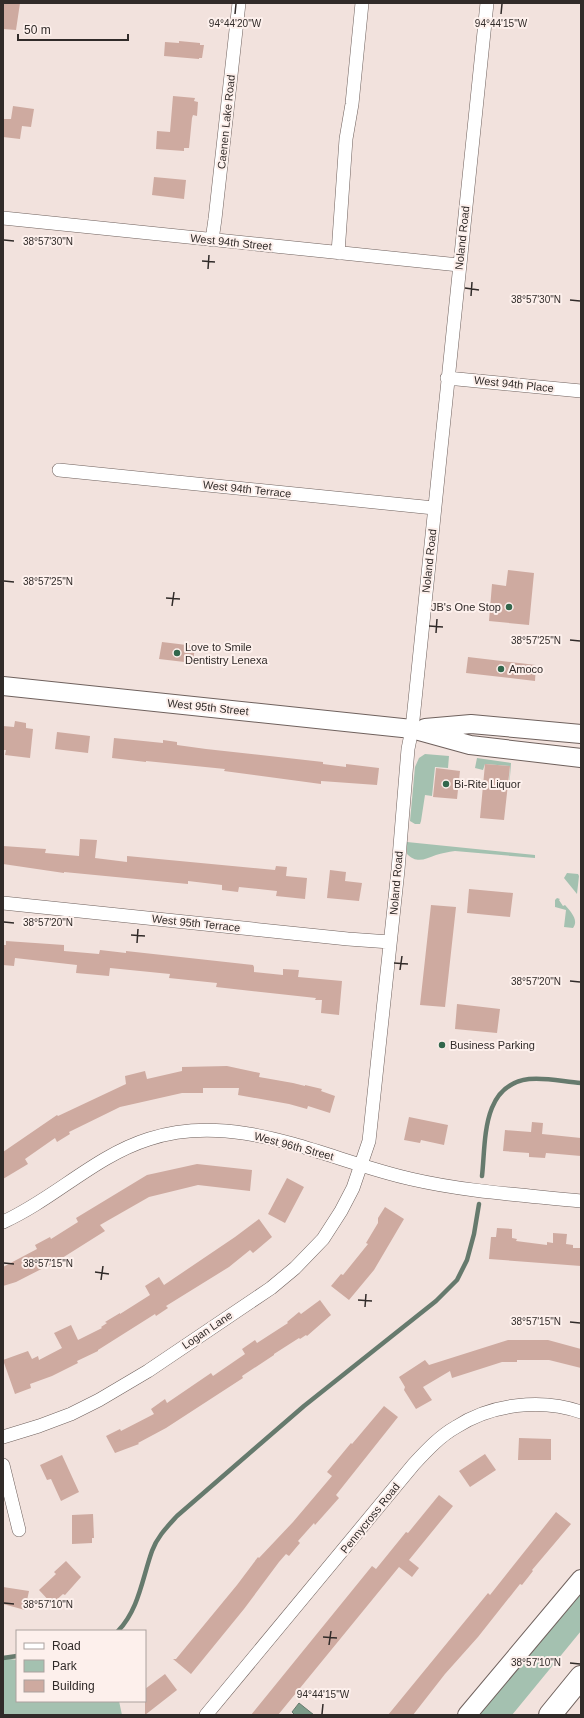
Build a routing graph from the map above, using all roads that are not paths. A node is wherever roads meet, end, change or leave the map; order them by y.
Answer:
1 (239, 3) edge
2 (362, 3) edge
3 (487, 3) edge
4 (3, 218) edge
5 (212, 240) junction
6 (338, 253) junction
7 (459, 265) junction
8 (447, 378) junction
9 (581, 391) edge
10 (59, 470) dead end
11 (434, 508) junction
12 (3, 686) edge
13 (412, 729) junction
14 (581, 734) edge
15 (581, 758) edge
16 (3, 903) edge
17 (390, 942) junction
18 (361, 1165) junction
19 (581, 1201) edge
20 (3, 1222) edge
21 (581, 1412) edge
22 (3, 1437) edge
23 (3, 1465) edge
24 (19, 1530) dead end
25 (581, 1579) edge
26 (581, 1677) edge
27 (206, 1715) edge
28 (467, 1715) edge
29 (550, 1715) edge

1 - 5 street, Caenen Lake Road
2 - 6 street
3 - 7 street, Noland Road
4 - 5 street, West 94th Street
5 - 6 street, West 94th Street
6 - 7 street, West 94th Street
7 - 8 street, Noland Road
8 - 9 street, West 94th Place
8 - 11 street, Noland Road
10 - 11 street, West 94th Terrace
11 - 13 street, Noland Road
12 - 13 main road, West 95th Street
13 - 14 main road, West 95th Street
13 - 15 main road, West 95th Street
13 - 17 street, Noland Road
16 - 17 street, West 95th Terrace
17 - 18 street, Noland Road
18 - 19 street, West 96th Street
18 - 20 street, West 96th Street
18 - 22 street, Logan Lane
21 - 27 street, Pennycross Road
23 - 24 street
25 - 28 main road
26 - 29 highway

